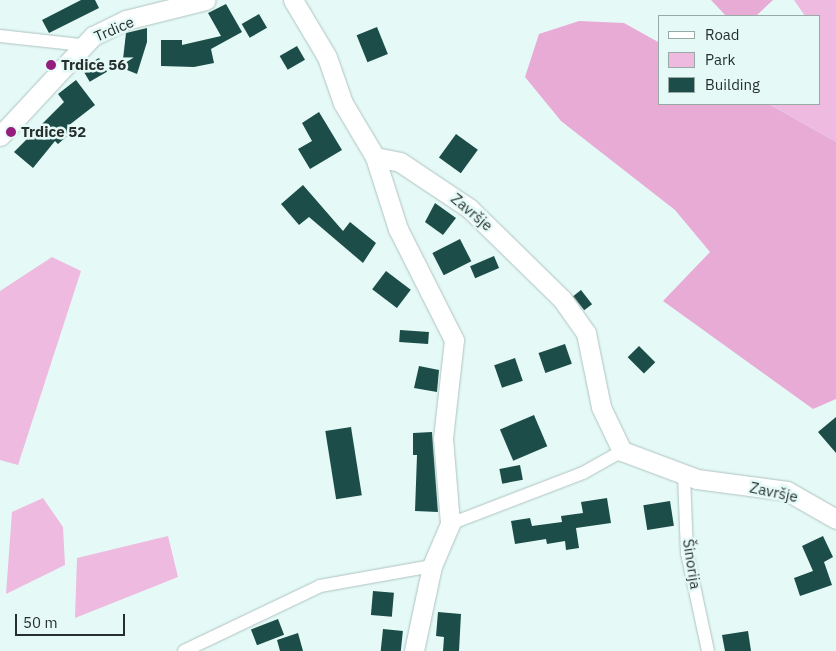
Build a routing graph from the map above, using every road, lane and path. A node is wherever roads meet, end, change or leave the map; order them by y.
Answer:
1 (206, 0) edge
2 (293, 0) edge
3 (0, 36) edge
4 (81, 45) junction
5 (0, 136) edge
6 (374, 157) junction
7 (622, 450) junction
8 (684, 475) junction
9 (836, 519) edge
10 (450, 524) junction
11 (432, 566) junction
12 (184, 651) edge
13 (414, 651) edge
14 (708, 651) edge

1 - 4 street, Trdice
2 - 6 street
3 - 4 street, Trdice
4 - 5 street, Trdice
6 - 7 street, Završje
6 - 10 street
7 - 8 street, Završje
7 - 10 street
8 - 9 street, Završje
8 - 14 street, Šinorija
10 - 11 street
11 - 12 street
11 - 13 street

